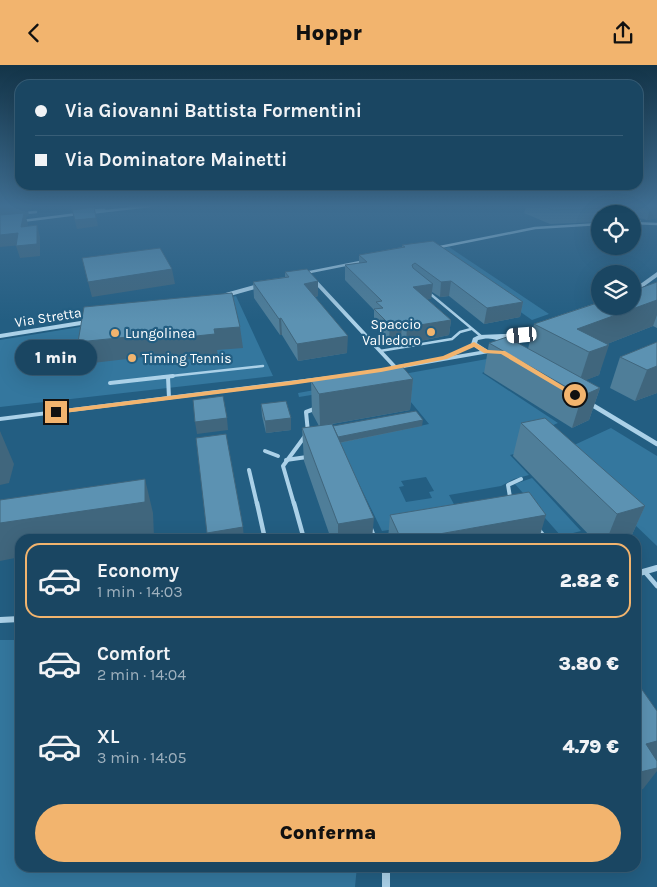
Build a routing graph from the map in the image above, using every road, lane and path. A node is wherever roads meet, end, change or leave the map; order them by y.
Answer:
1 (455, 244) edge
2 (431, 249) edge
3 (374, 260) edge
4 (307, 273) junction
5 (657, 274) edge
6 (298, 275) edge
7 (264, 285) edge
8 (421, 286) edge
9 (641, 288) edge
10 (223, 296) edge
11 (92, 321) edge
12 (471, 329) junction
13 (550, 330) edge
14 (540, 334) junction
15 (0, 336) edge
16 (482, 337) junction
17 (498, 337) junction
18 (474, 344) junction
19 (509, 345) junction
20 (380, 351) junction
21 (487, 352) junction
22 (444, 358) junction
23 (263, 366) dead end
24 (395, 367) junction
25 (381, 370) edge
26 (354, 374) edge
27 (168, 377) junction
28 (110, 383) dead end
29 (169, 398) junction
30 (583, 400) edge
31 (321, 407) edge
32 (0, 419) edge
33 (309, 439) edge
34 (657, 444) edge
35 (296, 448) junction
36 (265, 451) dead end
37 (278, 456) dead end
38 (312, 456) edge
39 (286, 460) junction
40 (250, 470) dead end
41 (520, 479) dead end
42 (510, 497) junction
43 (502, 499) edge
44 (516, 504) edge
45 (367, 520) edge
46 (534, 525) edge
47 (404, 533) edge
48 (264, 534) edge
49 (303, 534) edge
50 (373, 534) edge
51 (396, 534) edge
52 (542, 534) edge
53 (657, 568) edge
54 (645, 572) junction
55 (641, 573) edge
56 (657, 586) edge
57 (15, 619) edge
58 (0, 620) edge
59 (386, 872) edge
60 (386, 887) edge

1 - 2 street
3 - 4 street
4 - 6 street
4 - 20 street
5 - 9 street
7 - 10 street
8 - 12 lane
11 - 15 street, Via Stretta
12 - 16 lane
12 - 20 lane
13 - 14 street
14 - 17 street
14 - 19 street
16 - 17 street
16 - 18 street
17 - 19 street
18 - 21 street
18 - 22 street
19 - 21 street
20 - 24 street
21 - 22 street
22 - 24 street
23 - 27 lane
24 - 25 street
26 - 29 street
27 - 28 lane
27 - 29 lane
29 - 32 street
30 - 34 street
31 - 35 lane
33 - 35 lane
35 - 39 lane
36 - 37 street
38 - 39 lane
39 - 49 lane
40 - 48 lane
41 - 42 lane
42 - 43 lane
42 - 44 lane
45 - 50 lane
46 - 52 lane
47 - 51 lane
53 - 54 street
54 - 55 street
54 - 56 lane
57 - 58 street
59 - 60 street

